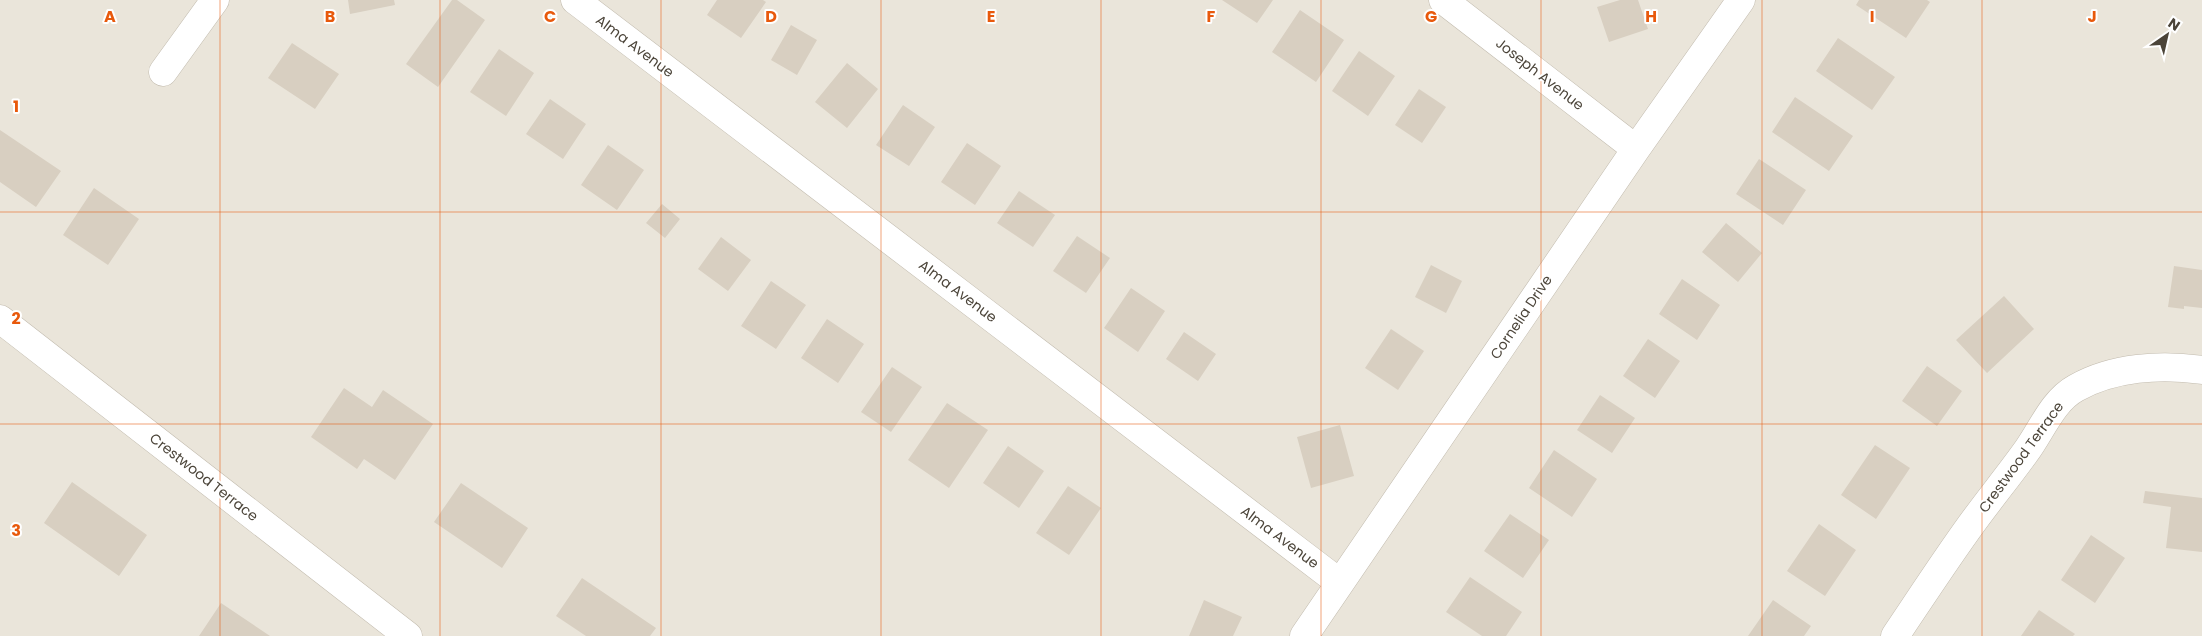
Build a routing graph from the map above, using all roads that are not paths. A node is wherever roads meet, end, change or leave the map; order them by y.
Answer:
1 (215, 0) edge
2 (575, 0) edge
3 (1443, 0) edge
4 (1741, 0) edge
5 (162, 72) dead end
6 (1636, 149) junction
7 (0, 319) edge
8 (2202, 370) edge
9 (1340, 583) junction
10 (408, 636) edge
11 (1304, 636) edge
12 (1895, 636) edge

1 - 5 street
2 - 9 street, Alma Avenue
3 - 6 street, Joseph Avenue
4 - 6 street, Cornelia Drive
6 - 9 street, Cornelia Drive
7 - 10 street, Crestwood Terrace
8 - 12 street, Crestwood Terrace
9 - 11 street, Cornelia Drive

